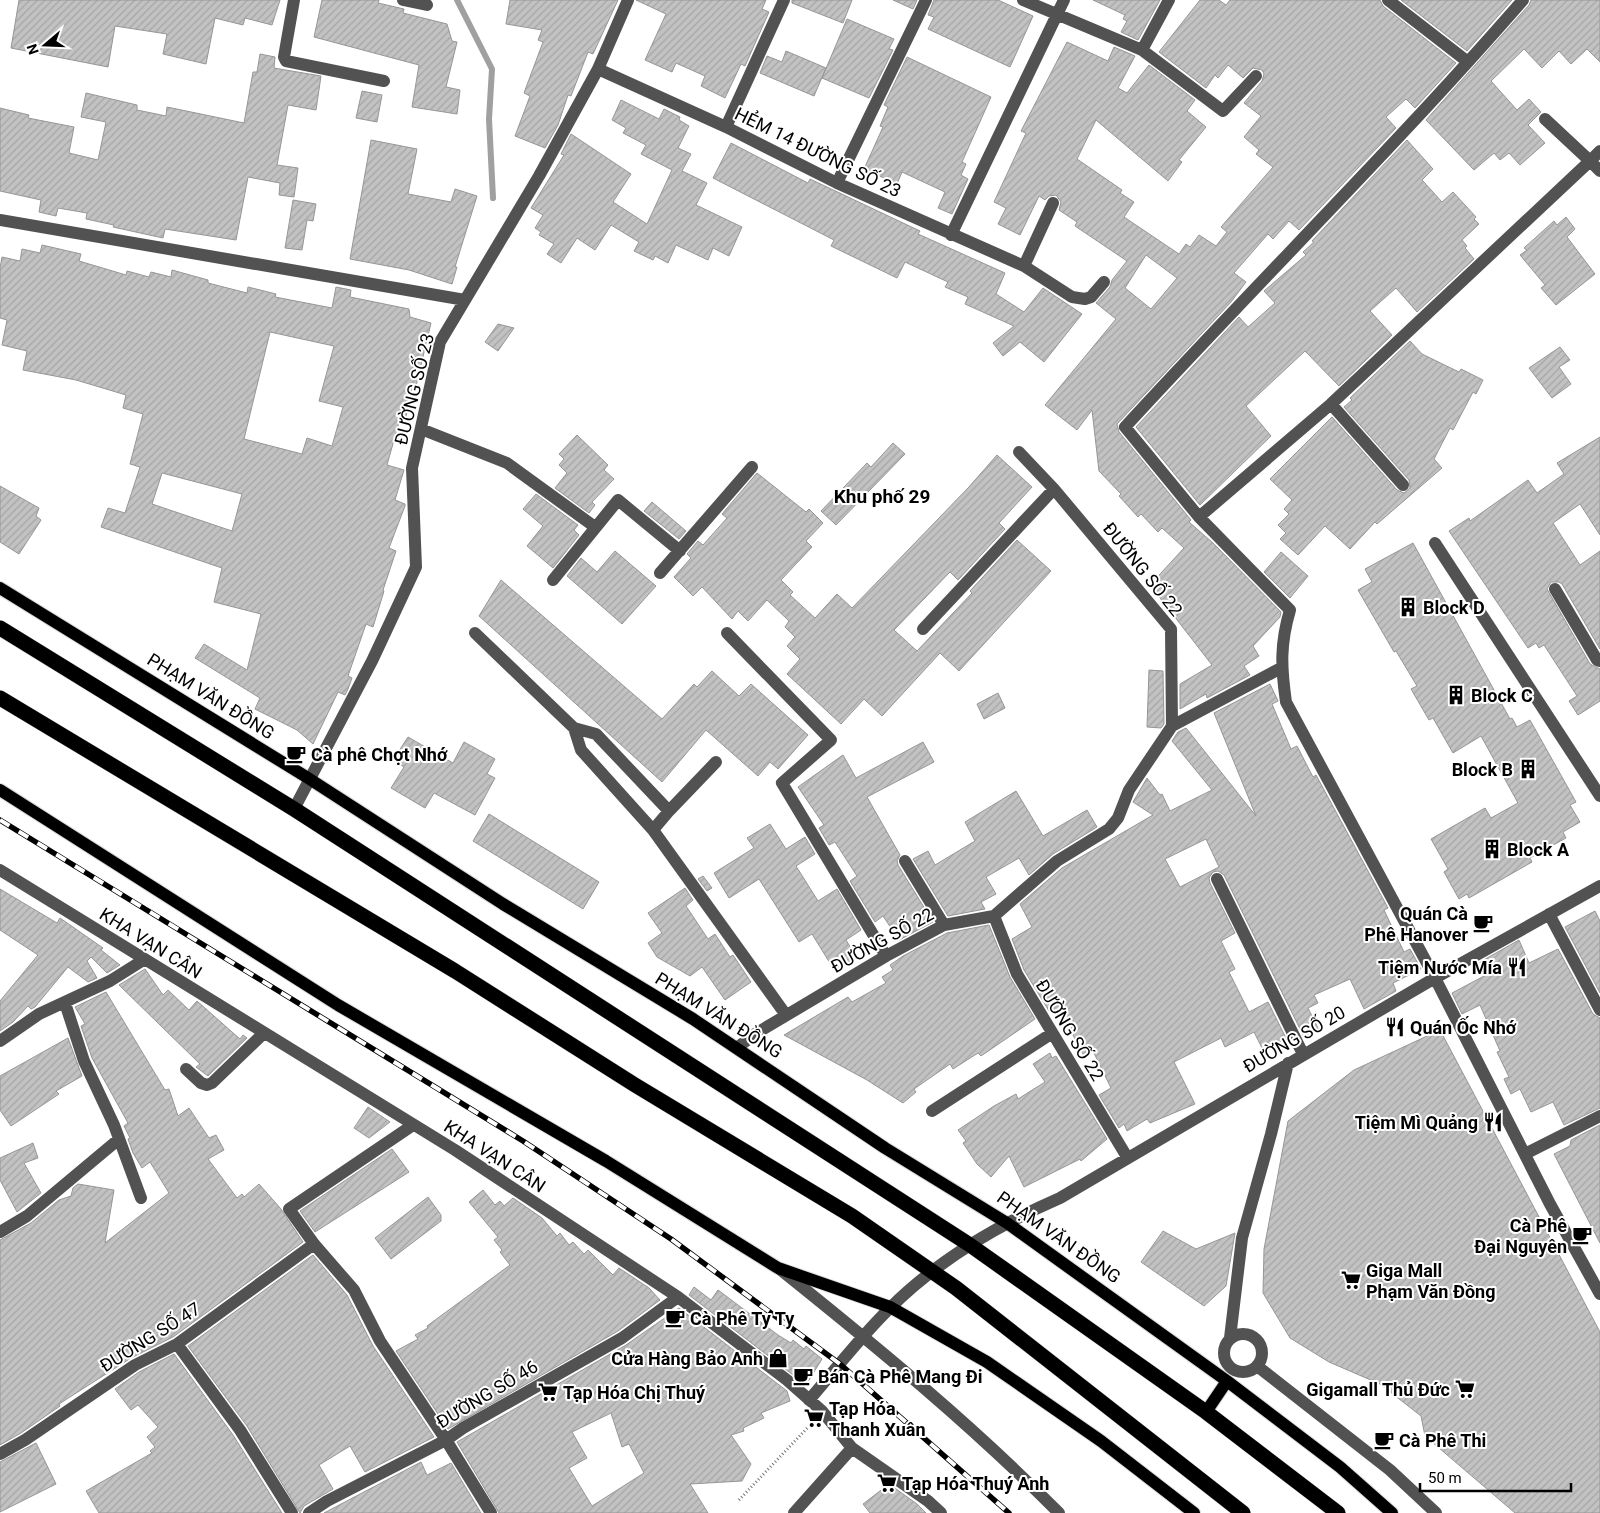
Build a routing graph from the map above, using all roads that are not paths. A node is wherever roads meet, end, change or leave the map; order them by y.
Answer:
1 (294, 0) edge
2 (403, 0) edge
3 (628, 0) edge
4 (784, 0) edge
5 (926, 0) edge
6 (1023, 0) edge
7 (1064, 0) edge
8 (1168, 0) edge
9 (1388, 0) edge
10 (1523, 0) edge
11 (426, 6) dead end
12 (1058, 15) junction
13 (1142, 50) junction
14 (1468, 62) junction
15 (598, 69) junction
16 (1256, 76) dead end
17 (384, 81) dead end
18 (1545, 119) dead end
19 (726, 127) junction
20 (1600, 151) edge
21 (1590, 160) junction
22 (1600, 170) edge
23 (837, 183) junction
24 (1053, 203) dead end
25 (0, 220) edge
26 (952, 235) junction
27 (1024, 266) junction
28 (1104, 282) dead end
29 (465, 300) junction
30 (1331, 404) junction
31 (421, 429) junction
32 (1019, 452) dead end
33 (752, 466) dead end
34 (1403, 485) dead end
35 (1054, 488) junction
36 (1199, 517) junction
37 (594, 527) junction
38 (1435, 543) dead end
39 (680, 551) junction
40 (660, 573) dead end
41 (553, 580) dead end
42 (0, 588) edge
43 (1555, 589) dead end
44 (0, 628) edge
45 (923, 629) dead end
46 (476, 633) dead end
47 (727, 633) dead end
48 (1600, 661) edge
49 (1281, 668) junction
50 (0, 698) edge
51 (1172, 726) junction
52 (574, 728) junction
53 (716, 762) dead end
54 (308, 778) junction
55 (0, 790) edge
56 (1600, 796) edge
57 (294, 809) junction
58 (669, 812) junction
59 (653, 830) junction
60 (905, 861) dead end
61 (0, 870) edge
62 (1216, 879) dead end
63 (1600, 886) edge
64 (1549, 914) junction
65 (994, 916) junction
66 (944, 925) junction
67 (886, 956) junction
68 (145, 959) junction
69 (1435, 978) junction
70 (64, 1002) junction
71 (1600, 1010) edge
72 (786, 1015) junction
73 (264, 1033) junction
74 (1052, 1034) junction
75 (0, 1041) edge
76 (738, 1047) junction
77 (1303, 1054) junction
78 (1288, 1063) junction
79 (186, 1069) dead end
80 (932, 1111) dead end
81 (1600, 1116) edge
82 (413, 1125) junction
83 (119, 1139) junction
84 (1525, 1154) junction
85 (1127, 1157) junction
86 (141, 1198) dead end
87 (1007, 1223) junction
88 (0, 1232) edge
89 (314, 1244) junction
90 (970, 1245) junction
91 (778, 1268) junction
92 (932, 1271) junction
93 (1600, 1294) edge
94 (678, 1297) junction
95 (890, 1308) junction
96 (864, 1336) junction
97 (1230, 1338) junction
98 (177, 1344) junction
99 (1257, 1366) junction
100 (1234, 1370) junction
101 (1227, 1381) junction
102 (809, 1400) junction
103 (1206, 1412) junction
104 (446, 1440) junction
105 (852, 1448) junction
106 (0, 1454) edge
107 (292, 1513) edge
108 (309, 1513) edge
109 (491, 1513) edge
110 (794, 1513) edge
111 (940, 1513) edge
112 (1059, 1513) edge
113 (1194, 1513) edge
114 (1243, 1513) edge
115 (1338, 1513) edge
116 (1392, 1513) edge
117 (1436, 1513) edge

1 - 17 street
2 - 11 street
3 - 15 street, ĐƯỜNG SỐ 23
4 - 19 street
5 - 23 street
6 - 12 street
7 - 12 street
8 - 13 street
9 - 14 street
10 - 14 street
12 - 13 street
12 - 26 street
13 - 16 street
14 - 36 street
15 - 19 street, HẺM 14 ĐƯỜNG SỐ 23
15 - 29 street, ĐƯỜNG SỐ 23
18 - 21 street
19 - 23 street, HẺM 14 ĐƯỜNG SỐ 23
20 - 21 street
21 - 22 street
21 - 30 street
23 - 26 street, HẺM 14 ĐƯỜNG SỐ 23
24 - 27 street
25 - 29 street
26 - 27 street, HẺM 14 ĐƯỜNG SỐ 23
27 - 28 street, HẺM 14 ĐƯỜNG SỐ 23
29 - 31 street, ĐƯỜNG SỐ 23
30 - 34 street
30 - 36 street
31 - 37 street
31 - 54 street, ĐƯỜNG SỐ 23
32 - 35 street, ĐƯỜNG SỐ 22
33 - 39 street
35 - 45 street
35 - 51 street, ĐƯỜNG SỐ 22
36 - 49 street
37 - 39 street
37 - 41 street
38 - 56 street
39 - 40 street
42 - 54 main road, PHẠM VĂN ĐỒNG
43 - 48 street
44 - 57 highway
46 - 52 street
47 - 67 street
49 - 51 street
49 - 69 street
50 - 92 highway
51 - 65 street
52 - 58 street
52 - 59 street
53 - 58 street
54 - 57 street, ĐƯỜNG SỐ 23
54 - 76 main road, PHẠM VĂN ĐỒNG
55 - 91 main road
57 - 90 highway
58 - 59 street
59 - 72 street
60 - 66 street
61 - 68 street, KHA VẠN CÂN
62 - 77 street
63 - 64 street, ĐƯỜNG SỐ 20
64 - 69 street, ĐƯỜNG SỐ 20
64 - 71 street
65 - 66 street, ĐƯỜNG SỐ 22
65 - 74 street, ĐƯỜNG SỐ 22
66 - 67 street, ĐƯỜNG SỐ 22
67 - 72 street, ĐƯỜNG SỐ 22
68 - 70 street
68 - 73 street, KHA VẠN CÂN
69 - 77 street, ĐƯỜNG SỐ 20
69 - 84 street
70 - 75 street
70 - 83 street
72 - 76 street, ĐƯỜNG SỐ 22
73 - 79 street
73 - 82 street, KHA VẠN CÂN
74 - 80 street
74 - 85 street, ĐƯỜNG SỐ 22
76 - 87 main road, PHẠM VĂN ĐỒNG
77 - 78 street, ĐƯỜNG SỐ 20
78 - 85 street, ĐƯỜNG SỐ 20
78 - 97 street
81 - 84 street
82 - 89 street
82 - 94 street, KHA VẠN CÂN
83 - 86 street
83 - 88 street
84 - 93 street
85 - 87 street, ĐƯỜNG SỐ 20
87 - 90 street, ĐƯỜNG SỐ 20
87 - 101 main road, PHẠM VĂN ĐỒNG
89 - 98 street, ĐƯỜNG SỐ 47
89 - 104 street
90 - 92 street, ĐƯỜNG SỐ 20
90 - 103 highway
91 - 95 main road
91 - 96 street
92 - 95 street, ĐƯỜNG SỐ 20
92 - 114 highway
94 - 102 street, KHA VẠN CÂN
94 - 104 street, ĐƯỜNG SỐ 46
95 - 96 street, ĐƯỜNG SỐ 20
95 - 113 main road
96 - 102 street
96 - 112 street
97 - 99 street
97 - 100 street
98 - 106 street, ĐƯỜNG SỐ 47
98 - 107 street
99 - 100 street
99 - 117 street
100 - 101 street
101 - 103 main road
101 - 116 main road, PHẠM VĂN ĐỒNG
102 - 105 street, KHA VẠN CÂN
103 - 115 highway
104 - 108 street, ĐƯỜNG SỐ 46
104 - 109 street
105 - 110 street
105 - 111 street, KHA VẠN CÂN

